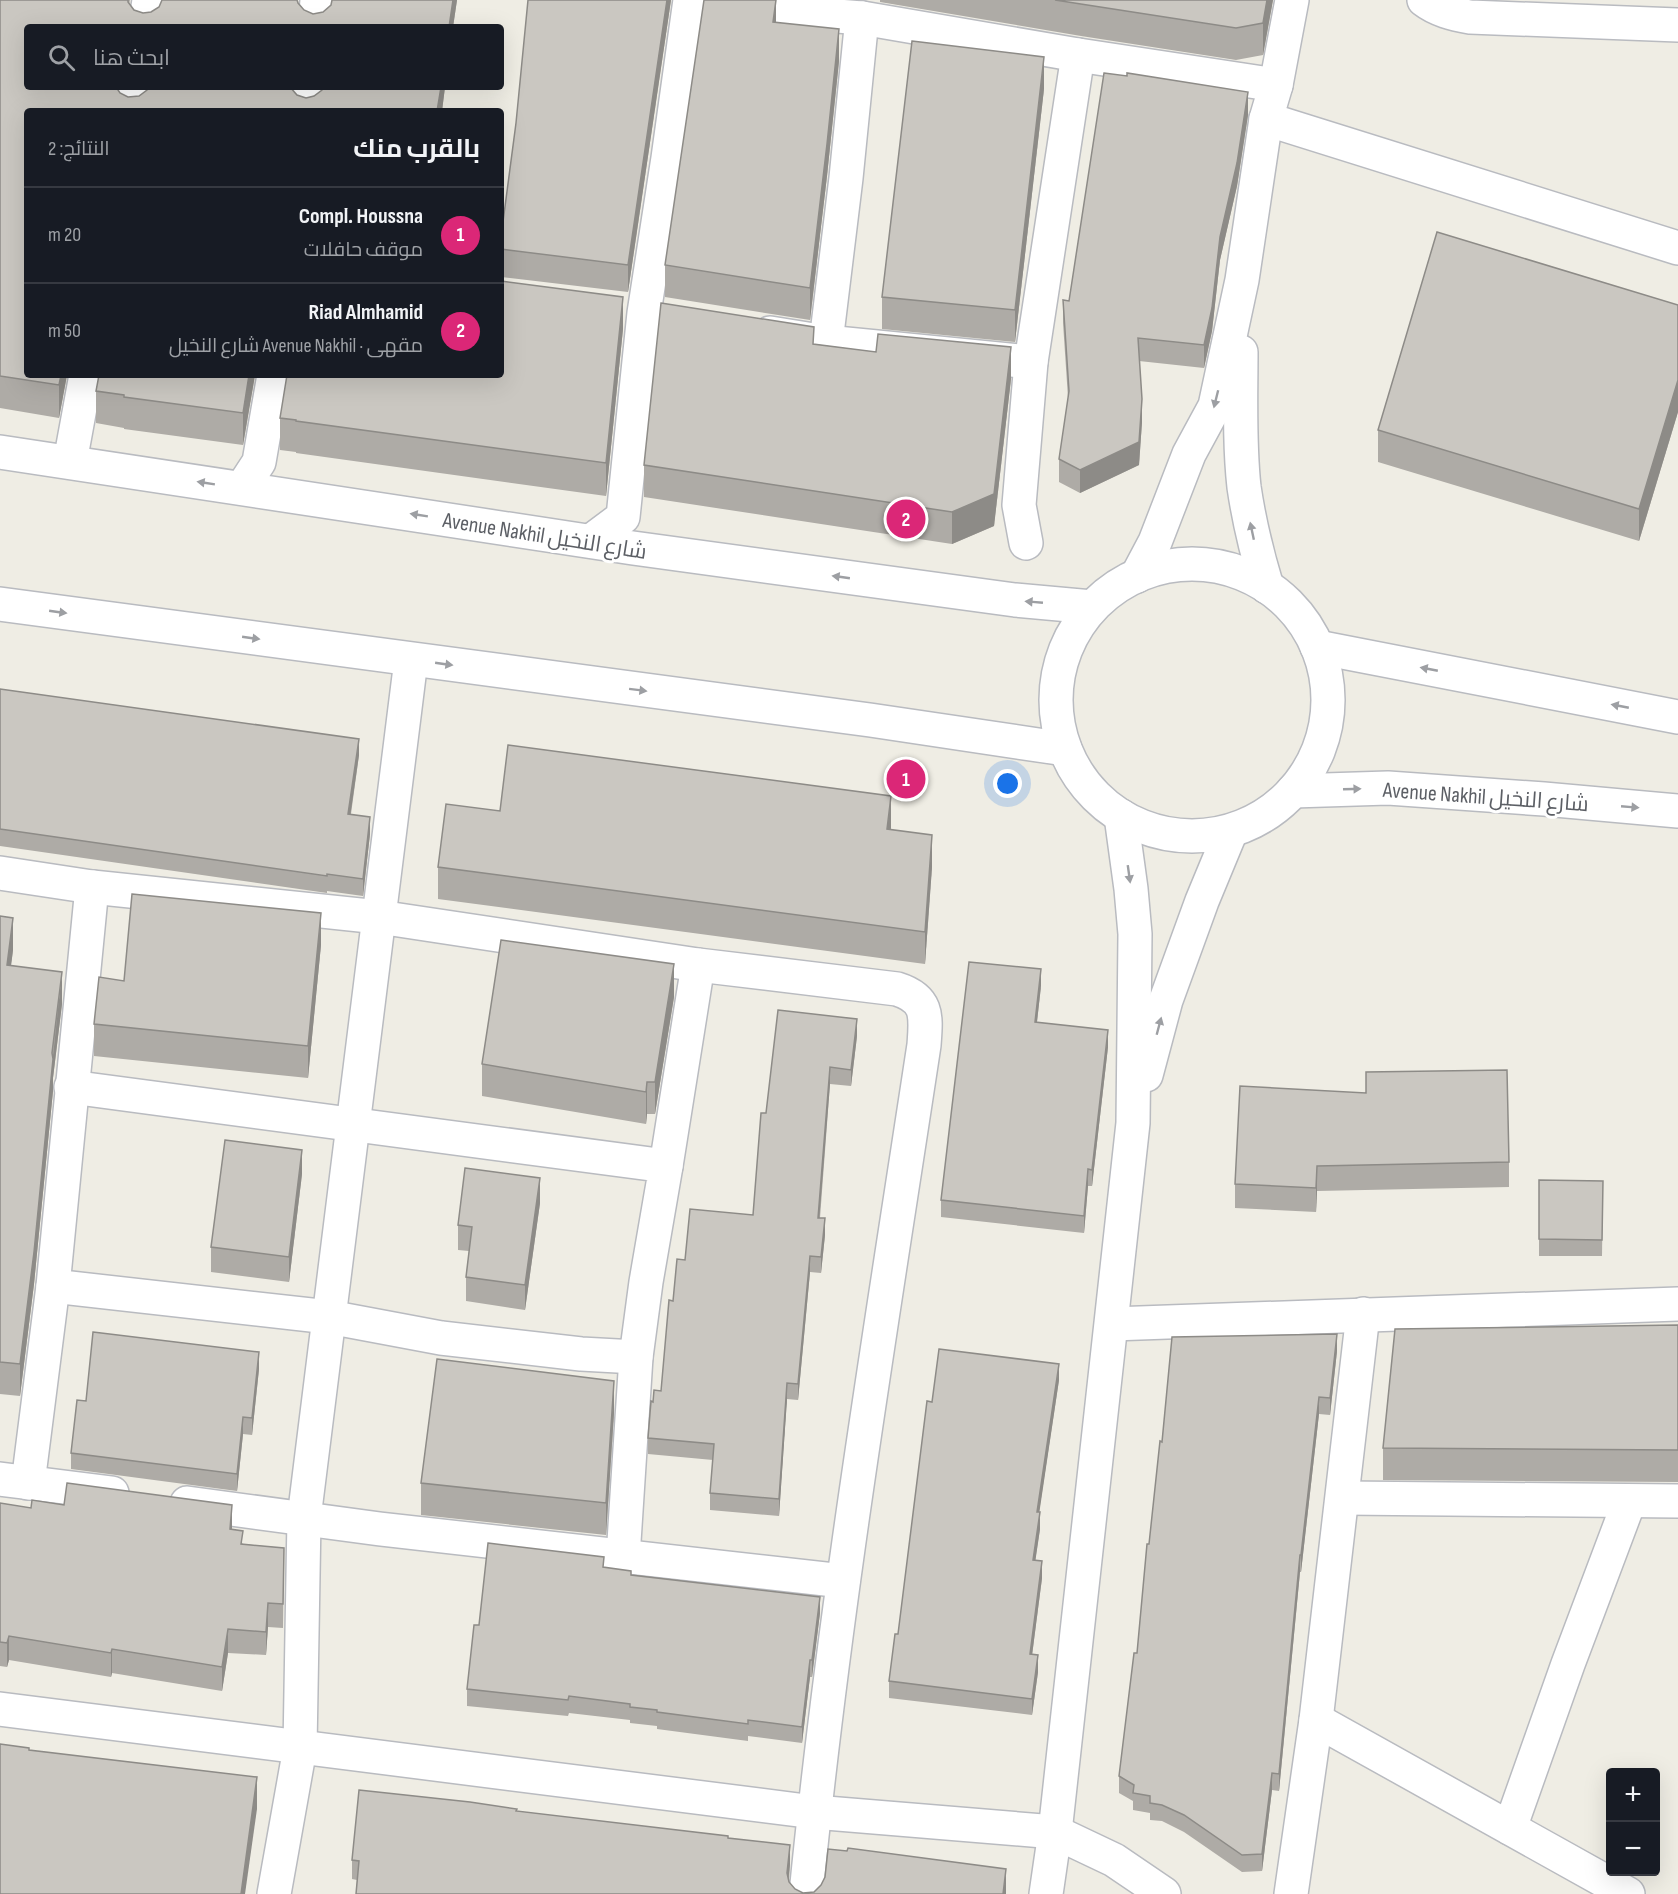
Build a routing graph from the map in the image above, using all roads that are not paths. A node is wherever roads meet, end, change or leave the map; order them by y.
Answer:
1 (149, 0) edge
2 (317, 0) edge
3 (690, 0) edge
4 (699, 0) edge
5 (1292, 0) edge
6 (1424, 0) edge
7 (813, 7) edge
8 (862, 18) junction
9 (145, 24) edge
10 (315, 24) edge
11 (1678, 25) edge
12 (1078, 55) junction
13 (1276, 86) junction
14 (136, 90) edge
15 (309, 90) edge
16 (132, 108) edge
17 (307, 108) edge
18 (1266, 119) junction
19 (1678, 248) edge
20 (1242, 280) junction
21 (632, 312) junction
22 (678, 319) edge
23 (746, 329) edge
24 (826, 342) junction
25 (1031, 362) junction
26 (85, 378) edge
27 (273, 378) edge
28 (0, 452) edge
29 (70, 462) junction
30 (242, 488) junction
31 (591, 541) junction
32 (1026, 543) dead end
33 (1137, 576) junction
34 (1267, 587) junction
35 (0, 604) edge
36 (1092, 606) junction
37 (1317, 647) junction
38 (411, 660) junction
39 (1678, 717) edge
40 (1065, 749) junction
41 (1293, 791) junction
42 (1678, 811) edge
43 (1121, 816) junction
44 (1231, 831) junction
45 (0, 873) edge
46 (92, 887) junction
47 (379, 917) junction
48 (698, 965) junction
49 (71, 1087) junction
50 (1133, 1123) junction
51 (353, 1124) junction
52 (666, 1166) junction
53 (53, 1286) junction
54 (1678, 1304) edge
55 (1363, 1314) junction
56 (329, 1317) junction
57 (1112, 1324) junction
58 (636, 1357) junction
59 (14, 1481) edge
60 (1343, 1498) junction
61 (1678, 1501) edge
62 (1629, 1502) junction
63 (304, 1518) junction
64 (623, 1557) junction
65 (843, 1581) junction
66 (0, 1709) edge
67 (1316, 1720) junction
68 (300, 1748) junction
69 (814, 1812) junction
70 (1510, 1828) junction
71 (1055, 1832) junction
72 (274, 1894) edge
73 (806, 1894) edge
74 (1046, 1894) edge
75 (1164, 1894) edge
76 (1291, 1894) edge
77 (1628, 1894) edge

1 - 9 street
2 - 10 street
3 - 21 street
4 - 7 street
5 - 13 street
6 - 11 street
7 - 8 street
8 - 12 street
8 - 24 street
12 - 13 street
12 - 25 street
13 - 18 street
14 - 16 street
15 - 17 street
18 - 19 street
18 - 20 street
20 -> 33 street
34 -> 20 street
21 - 22 street
21 - 31 street
23 - 24 street
24 - 25 street
25 - 32 street
26 - 29 street
27 - 30 street
28 - 29 street, Avenue Nakhil شارع النخيل
30 -> 29 street, Avenue Nakhil شارع النخيل
31 -> 30 street, Avenue Nakhil شارع النخيل
36 -> 31 street, Avenue Nakhil شارع النخيل
33 - 34 street
33 - 36 street
34 - 37 street
35 -> 38 street
36 - 40 street
39 -> 37 street
37 - 41 street
38 -> 40 street
38 - 47 street
40 - 43 street
41 -> 42 street, Avenue Nakhil شارع النخيل
41 - 44 street
43 - 44 street
43 -> 50 street
50 -> 44 street
45 - 46 street
46 - 47 street
46 - 49 street
47 - 48 street
47 - 51 street
48 - 52 street
48 - 65 street
49 - 51 street
49 - 53 street
50 - 57 street
51 - 52 street
51 - 56 street
52 - 58 street
53 - 56 street
53 - 59 street
54 - 55 street
55 - 57 street
55 - 60 street
56 - 58 street
56 - 63 street
57 - 71 street
58 - 64 street
59 - 63 street
60 - 62 street
60 - 67 street
61 - 62 street
62 - 70 street
63 - 64 street
63 - 68 street
64 - 65 street
65 - 69 street
66 - 68 street
67 - 70 street
67 - 76 street
68 - 69 street
68 - 72 street
69 - 71 street
69 - 73 street
70 - 77 street
71 - 74 street
71 - 75 street

